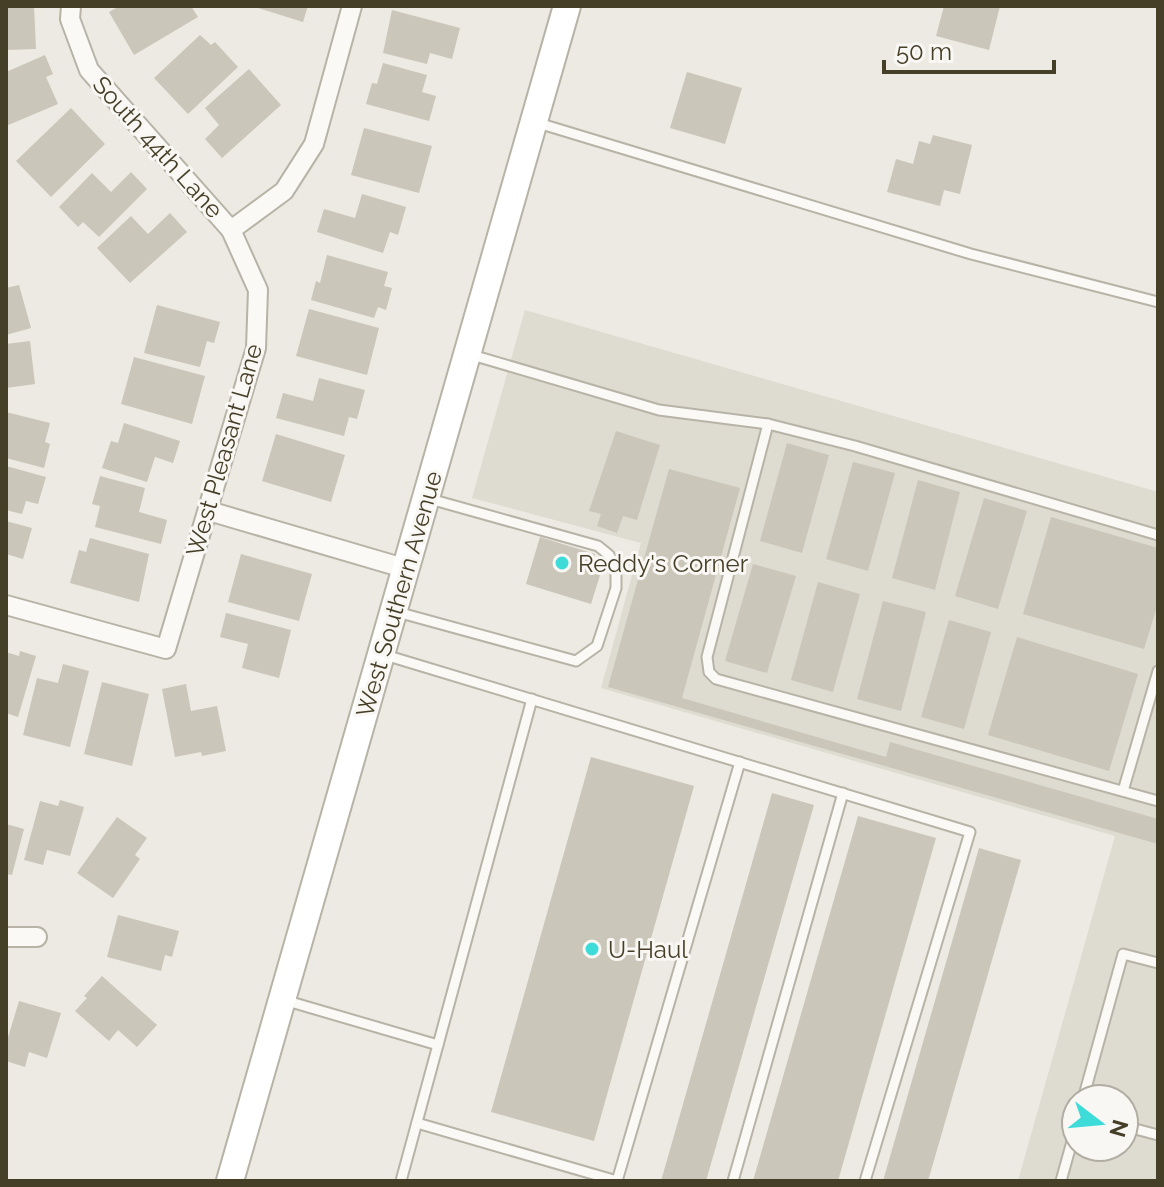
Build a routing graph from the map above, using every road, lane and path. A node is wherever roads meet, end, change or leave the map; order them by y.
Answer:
1 (352, 6) edge
2 (567, 6) edge
3 (70, 13) edge
4 (535, 122) junction
5 (231, 230) junction
6 (1158, 302) edge
7 (468, 354) junction
8 (768, 424) junction
9 (427, 498) junction
10 (209, 511) junction
11 (1158, 535) edge
12 (407, 569) junction
13 (6, 605) edge
14 (394, 612) junction
15 (382, 654) junction
16 (1158, 671) edge
17 (532, 699) junction
18 (740, 762) junction
19 (1123, 791) junction
20 (843, 793) junction
21 (1158, 801) edge
22 (6, 937) edge
23 (37, 937) dead end
24 (1158, 963) edge
25 (281, 1000) junction
26 (438, 1045) junction
27 (1087, 1083) edge
28 (417, 1123) junction
29 (230, 1181) edge
30 (401, 1181) edge
31 (617, 1181) edge
32 (733, 1181) edge
33 (865, 1181) edge

1 - 5 street
2 - 4 main road, West Southern Avenue
3 - 5 street, South 44th Lane
4 - 6 lane
4 - 7 main road, West Southern Avenue
5 - 10 street, West Pleasant Lane
7 - 8 lane
7 - 9 main road, West Southern Avenue
8 - 11 lane
8 - 19 lane
9 - 12 main road, West Southern Avenue
9 - 14 lane
10 - 12 street
10 - 13 street, West Pleasant Lane
12 - 14 main road, West Southern Avenue
14 - 15 main road, West Southern Avenue
15 - 17 lane
15 - 25 main road, West Southern Avenue
16 - 19 lane
17 - 18 lane
17 - 26 lane
18 - 20 lane
18 - 31 lane
19 - 21 lane
20 - 32 lane
20 - 33 lane
22 - 23 street
24 - 27 lane
25 - 26 lane
25 - 29 main road, West Southern Avenue
26 - 28 lane
28 - 30 lane
28 - 31 lane

